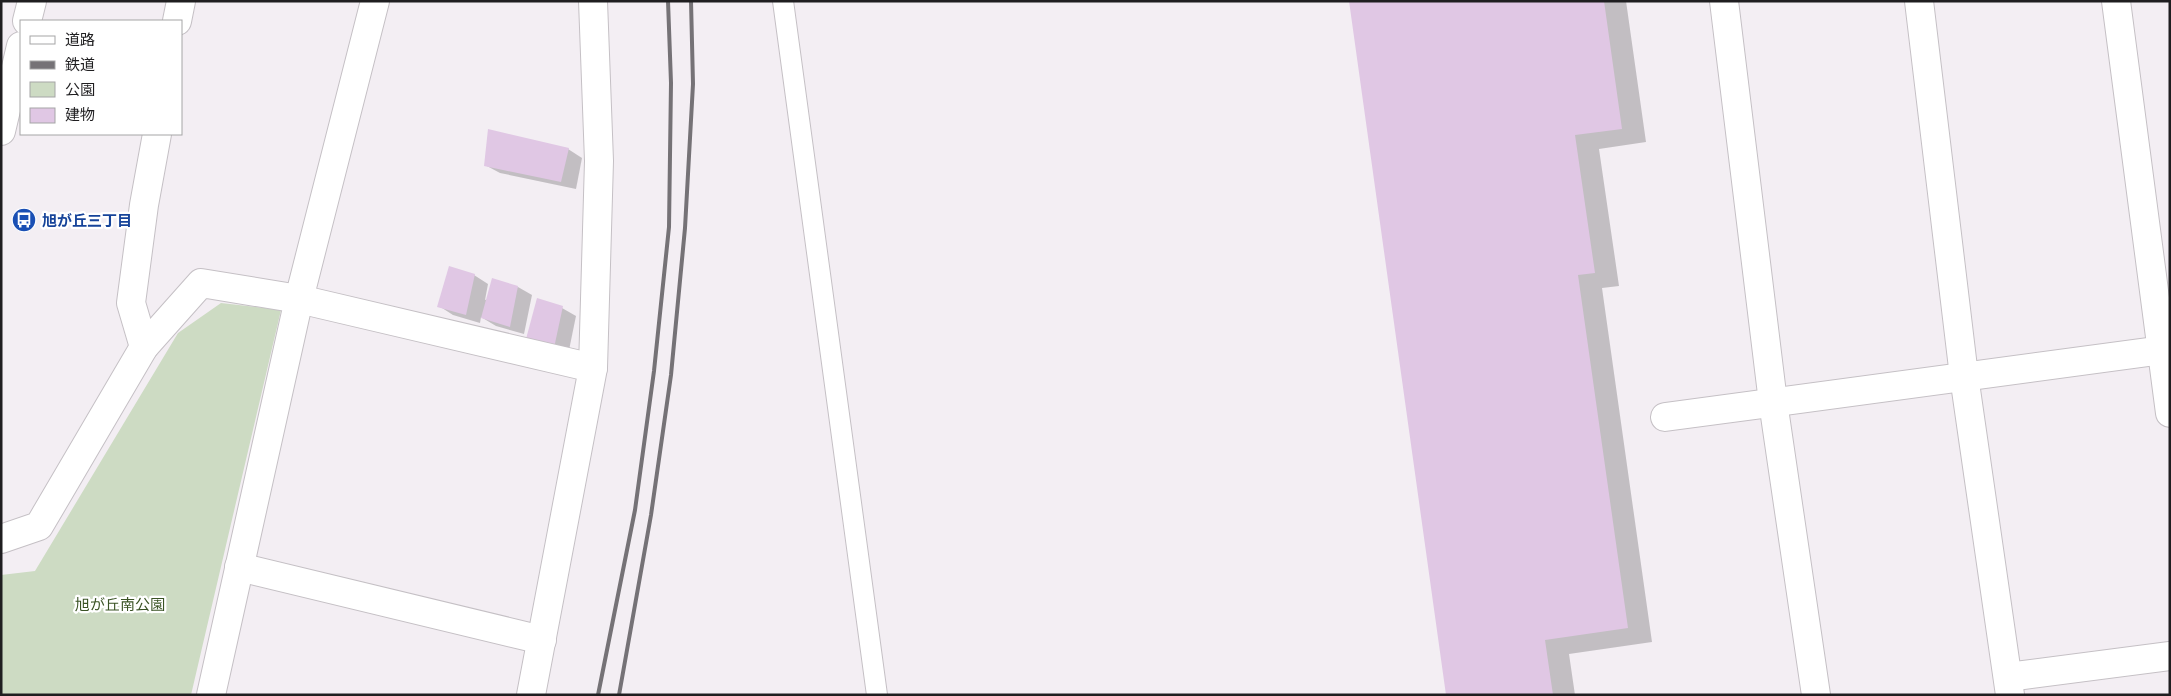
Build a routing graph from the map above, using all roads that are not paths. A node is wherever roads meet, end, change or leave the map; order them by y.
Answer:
1 (32, 1) edge
2 (181, 1) edge
3 (375, 1) edge
4 (594, 1) edge
5 (783, 1) edge
6 (1724, 1) edge
7 (1919, 1) edge
8 (2116, 1) edge
9 (27, 20) edge
10 (177, 20) edge
11 (20, 50) edge
12 (1, 131) edge
13 (157, 135) edge
14 (299, 298) junction
15 (144, 347) junction
16 (2166, 350) edge
17 (592, 368) junction
18 (1964, 376) junction
19 (1773, 402) junction
20 (2170, 412) edge
21 (1665, 417) dead end
22 (1, 539) edge
23 (239, 567) junction
24 (542, 640) junction
25 (2170, 656) edge
26 (2009, 686) edge
27 (211, 695) edge
28 (531, 695) edge
29 (877, 695) edge
30 (1816, 695) edge

1 - 9 street
2 - 10 street
3 - 14 street
4 - 17 street
5 - 29 lane
6 - 19 street
7 - 18 street
8 - 16 street
11 - 12 street
13 - 15 street
14 - 15 street
14 - 17 street
14 - 23 street
15 - 22 street
16 - 18 street
16 - 20 street
17 - 24 street
18 - 19 street
18 - 26 street
19 - 21 street
19 - 30 street
23 - 24 street
23 - 27 street
24 - 28 street
25 - 26 street

